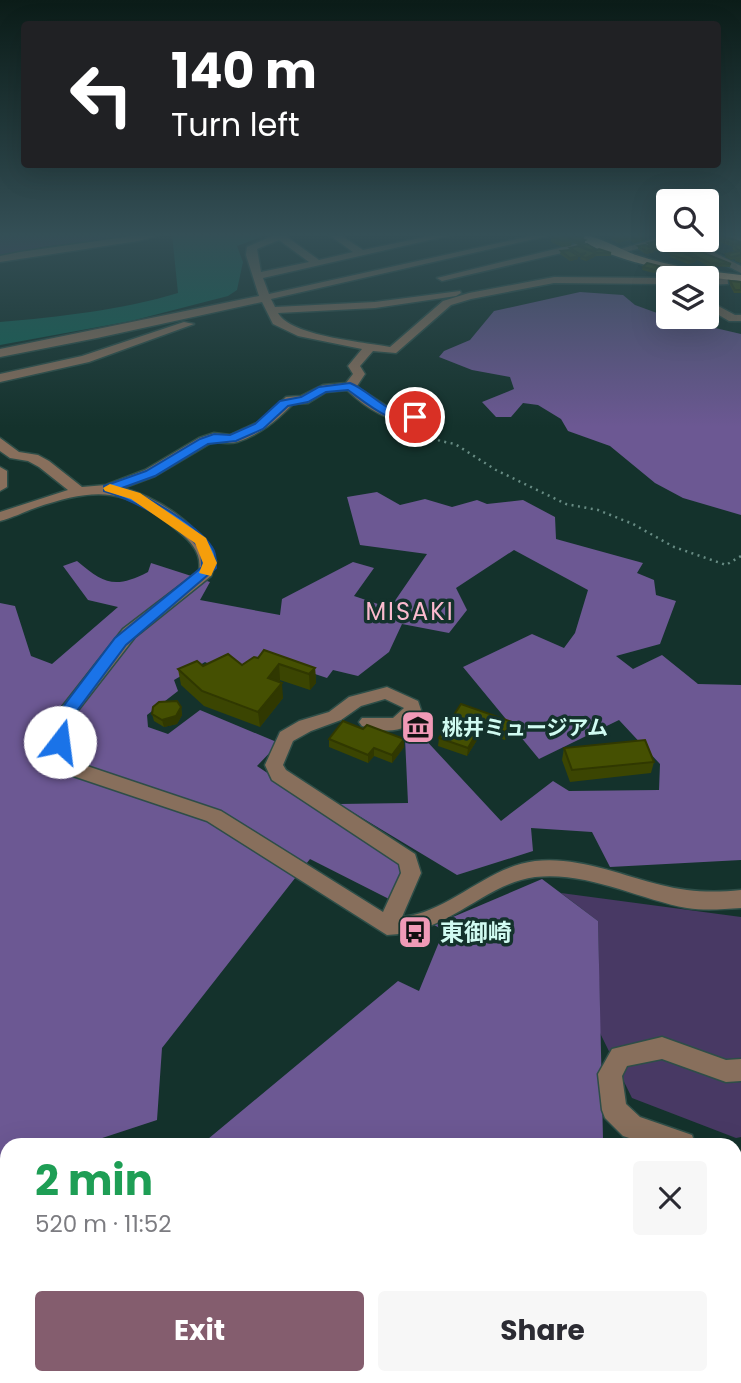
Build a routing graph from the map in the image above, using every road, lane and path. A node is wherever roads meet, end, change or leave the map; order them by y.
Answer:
1 (266, 298) edge
2 (244, 299) edge
3 (263, 299) edge
4 (428, 299) edge
5 (456, 299) edge
6 (231, 304) junction
7 (719, 310) edge
8 (250, 312) junction
9 (273, 312) junction
10 (741, 318) edge
11 (370, 346) junction
12 (0, 353) edge
13 (0, 378) edge
14 (350, 386) junction
15 (415, 417) joint
16 (2, 452) edge
17 (0, 471) edge
18 (0, 487) edge
19 (109, 488) junction
20 (80, 493) junction
21 (1, 513) edge
22 (741, 556) edge
23 (368, 722) edge
24 (741, 899) edge
25 (387, 926) junction
26 (741, 1070) edge
27 (665, 1138) edge

1 - 9 street
2 - 6 street
3 - 6 street
4 - 9 street
5 - 11 street
6 - 8 street
6 - 12 street
7 - 10 street
8 - 9 street
8 - 13 street
9 - 11 street
11 - 14 street
14 - 15 street
14 - 19 street
15 - 22 path
16 - 20 street
17 - 18 street
19 - 20 street
19 - 25 street
20 - 21 street
23 - 25 street
24 - 25 street
26 - 27 street

